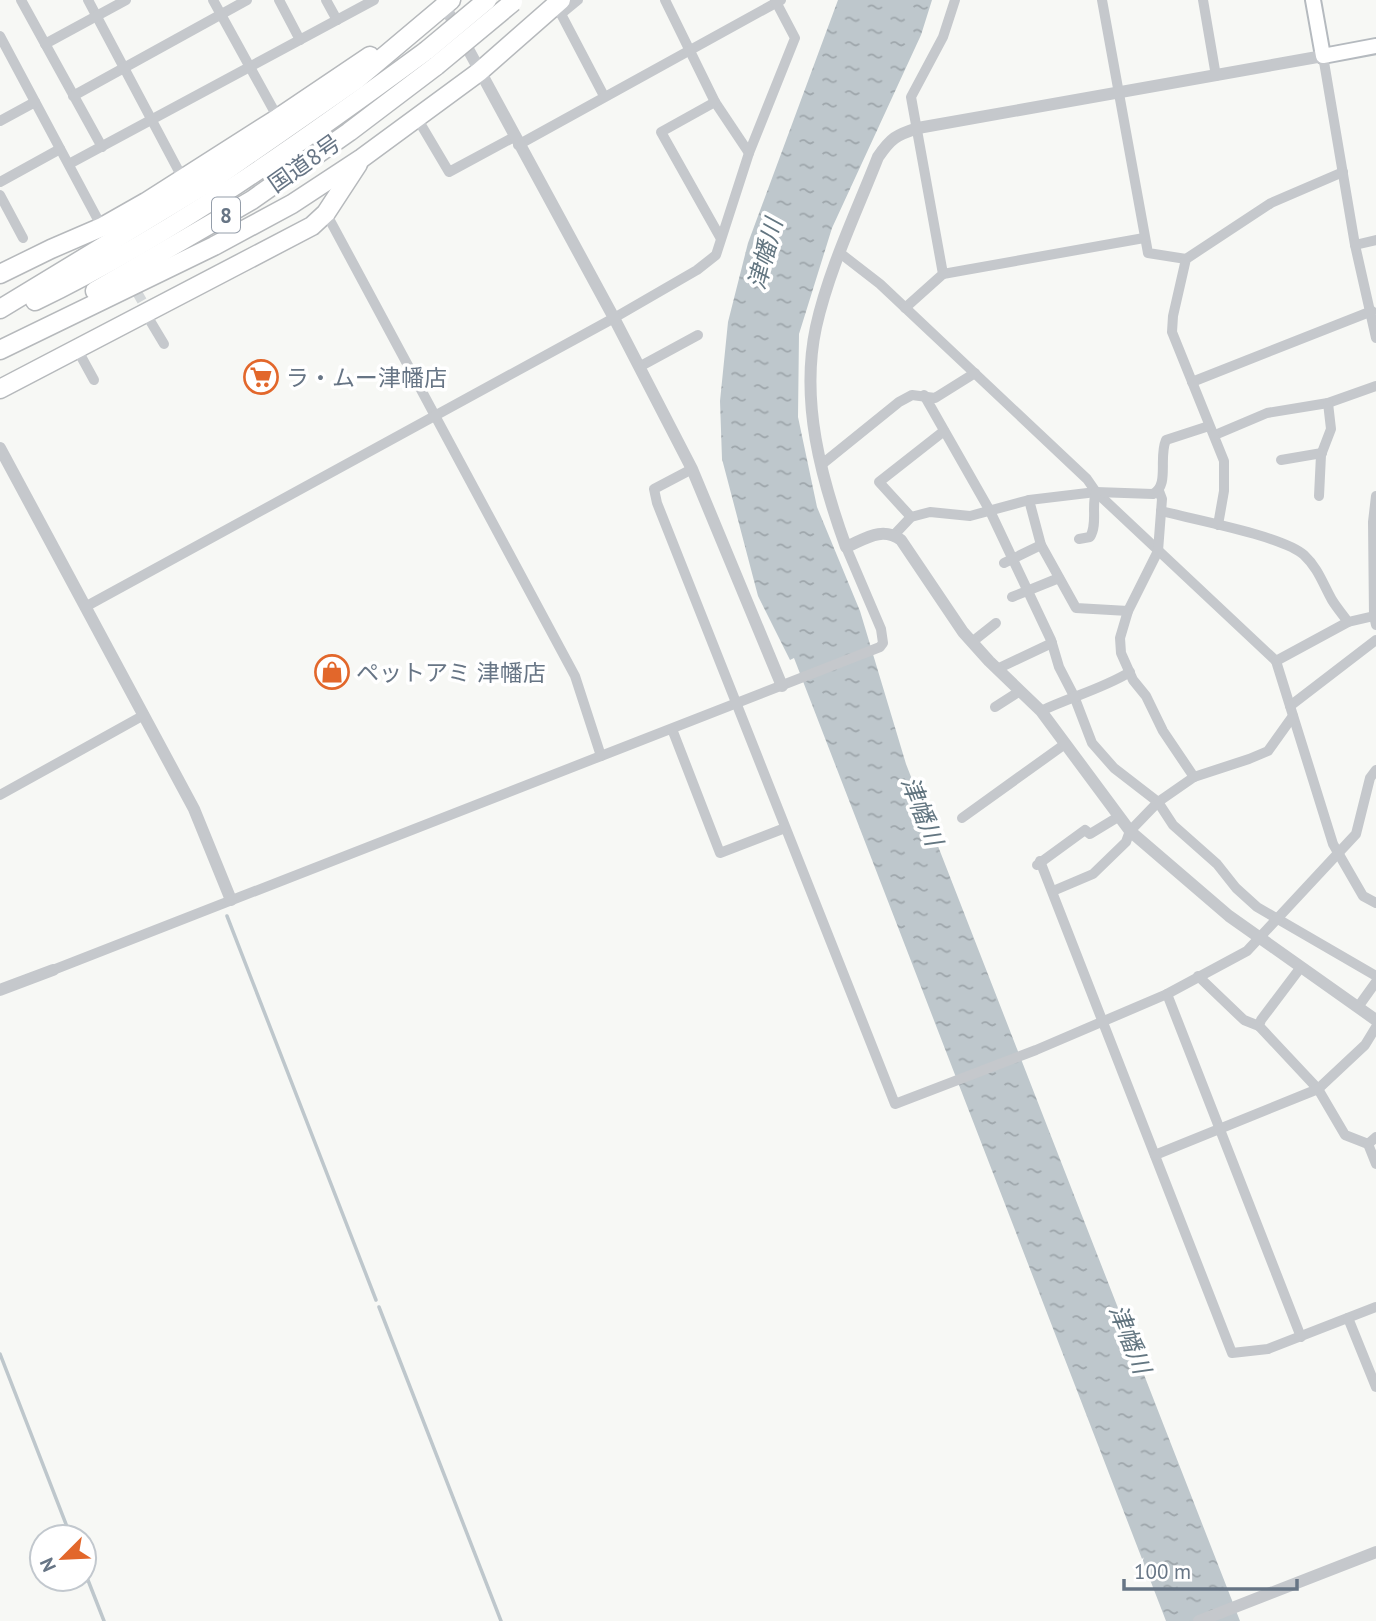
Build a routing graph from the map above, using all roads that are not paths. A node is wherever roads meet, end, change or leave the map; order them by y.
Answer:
1 (22, 0) edge
2 (88, 0) edge
3 (126, 0) edge
4 (213, 0) edge
5 (247, 0) edge
6 (279, 0) edge
7 (327, 0) edge
8 (374, 0) edge
9 (487, 0) edge
10 (578, 0) edge
11 (665, 0) edge
12 (956, 0) edge
13 (1102, 0) edge
14 (1203, 0) edge
15 (1313, 0) edge
16 (514, 1) edge
17 (778, 1) edge
18 (445, 2) edge
19 (559, 7) edge
20 (221, 14) junction
21 (97, 16) junction
22 (337, 20) junction
23 (0, 36) edge
24 (405, 37) junction
25 (300, 40) junction
26 (45, 44) junction
27 (1376, 46) edge
28 (689, 49) junction
29 (1323, 56) junction
30 (431, 58) junction
31 (250, 66) junction
32 (124, 68) junction
33 (479, 72) junction
34 (1216, 76) junction
35 (1118, 93) junction
36 (74, 96) junction
37 (604, 96) junction
38 (35, 102) junction
39 (715, 102) junction
40 (278, 118) junction
41 (417, 118) junction
42 (152, 120) junction
43 (0, 121) edge
44 (918, 128) junction
45 (516, 141) junction
46 (102, 146) junction
47 (60, 149) junction
48 (749, 153) junction
49 (362, 158) junction
50 (69, 164) junction
51 (1343, 172) junction
52 (183, 179) junction
53 (0, 182) edge
54 (0, 195) edge
55 (326, 213) junction
56 (103, 230) junction
57 (720, 237) junction
58 (23, 238) dead end
59 (1144, 238) junction
60 (1376, 240) edge
61 (1355, 245) junction
62 (839, 253) junction
63 (1186, 259) junction
64 (0, 274) edge
65 (943, 274) junction
66 (905, 308) junction
67 (0, 309) edge
68 (145, 309) junction
69 (1371, 311) junction
70 (0, 318) edge
71 (614, 318) junction
72 (698, 335) dead end
73 (1376, 338) edge
74 (0, 340) edge
75 (164, 345) dead end
76 (77, 349) junction
77 (0, 350) edge
78 (639, 368) junction
79 (975, 373) junction
80 (94, 380) dead end
81 (1192, 382) junction
82 (1376, 386) edge
83 (0, 389) edge
84 (924, 396) junction
85 (1328, 403) junction
86 (436, 416) junction
87 (1212, 430) junction
88 (944, 431) junction
89 (0, 448) edge
90 (1322, 453) junction
91 (1281, 460) dead end
92 (821, 465) junction
93 (692, 470) junction
94 (1159, 491) junction
95 (1096, 492) junction
96 (1319, 496) dead end
97 (1376, 496) edge
98 (1029, 500) junction
99 (990, 511) junction
100 (1161, 511) junction
101 (911, 517) junction
102 (1218, 525) junction
103 (894, 535) junction
104 (1079, 538) dead end
105 (1041, 545) junction
106 (846, 547) junction
107 (1158, 551) junction
108 (1008, 561) junction
109 (1059, 578) junction
110 (1028, 592) junction
111 (1012, 597) dead end
112 (1375, 602) edge
113 (85, 607) junction
114 (1128, 611) junction
115 (1375, 620) edge
116 (1348, 622) junction
117 (996, 623) dead end
118 (1376, 640) edge
119 (972, 642) junction
120 (1052, 643) junction
121 (1276, 661) junction
122 (997, 669) junction
123 (1130, 672) junction
124 (782, 686) junction
125 (1020, 691) junction
126 (1074, 696) junction
127 (736, 705) junction
128 (995, 707) dead end
129 (1041, 711) junction
130 (1291, 711) junction
131 (144, 715) junction
132 (672, 729) junction
133 (1065, 744) junction
134 (601, 756) junction
135 (1376, 770) edge
136 (1194, 776) junction
137 (0, 795) edge
138 (1158, 802) junction
139 (1118, 817) junction
140 (962, 818) dead end
141 (785, 828) junction
142 (1130, 831) junction
143 (1339, 855) junction
144 (1053, 891) junction
145 (230, 900) junction
146 (1376, 903) edge
147 (1277, 919) junction
148 (1260, 937) junction
149 (1301, 967) junction
150 (53, 970) joint
151 (1198, 976) junction
152 (1376, 976) edge
153 (1376, 982) edge
154 (0, 990) edge
155 (1167, 994) junction
156 (1358, 1007) junction
157 (1103, 1020) junction
158 (1376, 1020) edge
159 (1259, 1026) junction
160 (1376, 1027) edge
161 (1318, 1089) junction
162 (1220, 1129) junction
163 (1372, 1141) edge
164 (1155, 1155) junction
165 (1376, 1164) edge
166 (1376, 1307) edge
167 (1348, 1318) junction
168 (1301, 1337) junction
169 (1376, 1387) edge
170 (1376, 1552) edge
171 (1199, 1621) edge

1 - 26 street
2 - 21 street
3 - 21 street
4 - 20 street
5 - 20 street
6 - 25 street
7 - 22 street
8 - 22 street
9 - 30 highway, 国道8号 / 8, bridge
10 - 19 street
11 - 28 street
12 - 44 street
13 - 35 street
14 - 34 street
15 - 29 main road
16 - 30 highway, 国道8号 / 8, bridge
17 - 28 street
17 - 48 street
18 - 24 highway, 8
18 - 33 street
19 - 33 highway, 8
19 - 37 street
20 - 31 street
20 - 32 street
21 - 26 street
21 - 32 street
22 - 25 street
23 - 38 street
24 - 40 highway, 8
24 - 67 highway, 8
25 - 31 street
26 - 36 street
27 - 29 main road
28 - 37 street
28 - 39 street
29 - 34 street
29 - 51 street
30 - 70 highway, 国道8号 / 8
30 - 74 highway, 国道8号 / 8
31 - 40 street
31 - 42 street
32 - 36 street
32 - 42 street
33 - 41 highway, 8
33 - 45 street
34 - 35 street
35 - 44 street
35 - 59 street
36 - 46 street
37 - 45 street
38 - 43 street
38 - 47 street
39 - 48 street
39 - 57 street
40 - 52 highway, 8
41 - 45 street
41 - 49 highway, 8
42 - 46 street
42 - 52 street
44 - 62 street
44 - 65 street
45 - 71 street
46 - 50 street
47 - 50 street
47 - 53 street
48 - 57 street
49 - 55 highway, 8
49 - 77 highway, 8
50 - 56 street
51 - 61 street
51 - 63 street
52 - 56 highway, 8
54 - 58 street
55 - 68 highway, 8
55 - 86 street
56 - 64 highway, 8
57 - 71 street
59 - 63 street
59 - 65 street
60 - 61 street
61 - 69 street
62 - 66 street
62 - 92 street
63 - 81 street
65 - 66 street
66 - 79 street
68 - 75 street
68 - 76 highway, 8
69 - 73 street
69 - 81 street
71 - 78 street
71 - 86 street
72 - 78 street
76 - 80 street
76 - 83 highway, 8
78 - 93 street
79 - 84 street
79 - 95 street
81 - 87 street
82 - 85 street
84 - 88 street
84 - 92 street
85 - 87 street
85 - 90 street
86 - 113 street
86 - 134 street
87 - 94 street
87 - 102 street
88 - 99 street
88 - 101 street
89 - 113 street
90 - 91 street
90 - 96 street
92 - 106 street
93 - 124 street
93 - 127 street
94 - 95 street
94 - 100 street
95 - 98 street
95 - 104 street
95 - 107 street
97 - 112 street
98 - 99 street
98 - 105 street
99 - 101 street
99 - 108 street
100 - 102 street
100 - 107 street
101 - 103 street
102 - 116 street
103 - 106 street
103 - 119 street
105 - 108 street
105 - 109 street
106 - 124 street
107 - 114 street
107 - 121 street
108 - 110 street
109 - 110 street
109 - 114 street
110 - 111 street
110 - 120 street
112 - 115 street
113 - 131 street
114 - 123 street
115 - 116 street
116 - 121 street
117 - 119 street
118 - 130 street
119 - 122 street
120 - 122 street
120 - 126 street
121 - 130 street
122 - 125 street
123 - 126 street
123 - 136 street
124 - 127 street
125 - 128 street
125 - 129 street
126 - 129 street
126 - 138 street
127 - 132 street
127 - 141 street
129 - 133 street
130 - 136 street
130 - 143 street
131 - 137 street
131 - 145 street
132 - 134 street
132 - 141 street
133 - 139 street
133 - 140 street
134 - 145 street
135 - 143 street
136 - 138 street
138 - 142 street
138 - 147 street
139 - 142 street
139 - 144 street
141 - 157 street
142 - 144 street
142 - 148 street
143 - 146 street
143 - 147 street
144 - 157 street
145 - 150 street
147 - 148 street
147 - 152 street
148 - 149 street
148 - 151 street
149 - 156 street
149 - 159 street
150 - 154 street
151 - 155 street
151 - 159 street
153 - 156 street
155 - 157 street
155 - 162 street
156 - 158 street
157 - 164 street
159 - 161 street
160 - 161 street
161 - 162 street
161 - 163 street
162 - 164 street
162 - 168 street
163 - 165 street
164 - 168 street
166 - 167 street
167 - 168 street
167 - 169 street
170 - 171 street

